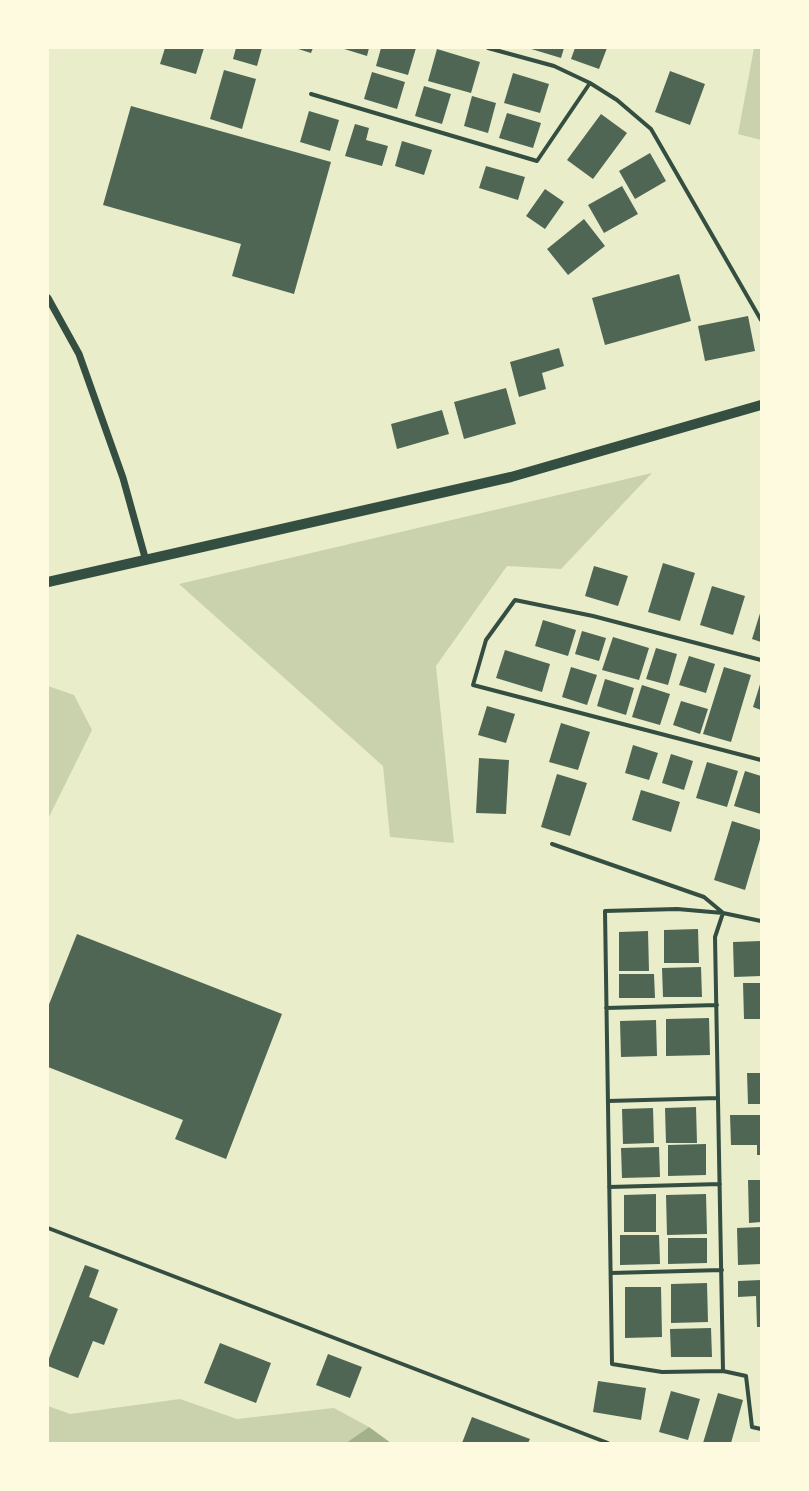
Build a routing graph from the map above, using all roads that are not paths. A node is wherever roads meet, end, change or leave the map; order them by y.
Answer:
1 (488, 48) edge
2 (590, 83) junction
3 (311, 94) dead end
4 (48, 298) edge
5 (761, 320) edge
6 (761, 405) edge
7 (146, 561) junction
8 (48, 582) edge
9 (761, 660) edge
10 (761, 760) edge
11 (552, 844) dead end
12 (723, 913) junction
13 (761, 921) edge
14 (717, 1006) junction
15 (606, 1008) junction
16 (718, 1098) junction
17 (608, 1101) junction
18 (720, 1184) junction
19 (610, 1187) junction
20 (48, 1228) edge
21 (722, 1270) junction
22 (611, 1273) junction
23 (723, 1371) junction
24 (761, 1429) edge
25 (608, 1443) edge

1 - 2 street
2 - 3 street
2 - 5 street
4 - 7 street
6 - 7 main road
7 - 8 main road
9 - 10 street
11 - 12 street
12 - 13 street
12 - 14 street
12 - 15 street
14 - 15 street
14 - 16 street
15 - 17 street
16 - 17 street
16 - 18 street
17 - 19 street
18 - 19 street
18 - 21 street
19 - 22 street
20 - 25 street
21 - 22 street
21 - 23 street
22 - 23 street
23 - 24 street

